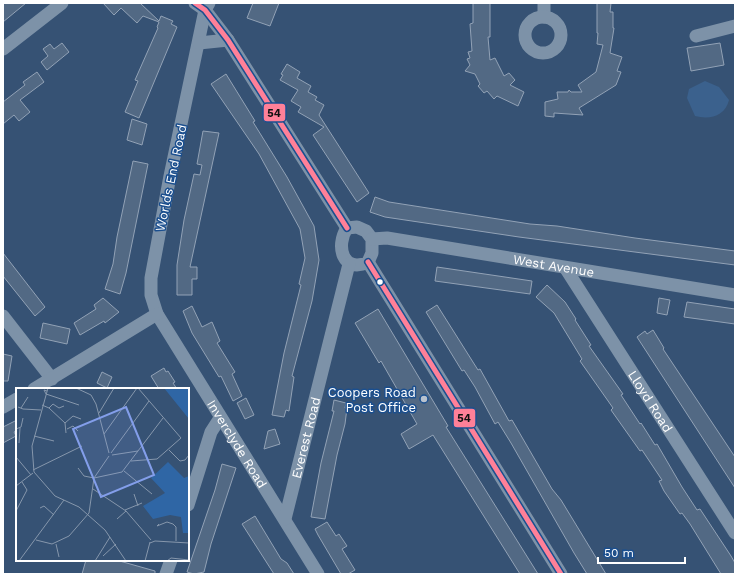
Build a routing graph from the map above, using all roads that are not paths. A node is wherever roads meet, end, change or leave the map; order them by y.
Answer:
1 (62, 3) edge
2 (544, 3) edge
3 (203, 5) edge
4 (544, 17) dead end
5 (735, 26) edge
6 (696, 36) dead end
7 (228, 40) junction
8 (199, 43) junction
9 (3, 49) edge
10 (347, 228) junction
11 (372, 239) junction
12 (368, 262) junction
13 (350, 264) junction
14 (566, 269) junction
15 (735, 295) edge
16 (157, 314) junction
17 (3, 316) edge
18 (52, 379) junction
19 (36, 388) edge
20 (16, 400) edge
21 (3, 407) edge
22 (220, 418) junction
23 (189, 502) edge
24 (285, 519) junction
25 (735, 533) edge
26 (171, 561) edge
27 (166, 574) edge
28 (318, 574) edge
29 (562, 574) edge

1 - 9 street
2 - 4 street
3 - 7 street
3 - 8 street, Worlds End Road
5 - 6 street
7 - 8 street
7 - 10 street
8 - 16 street, Worlds End Road
10 - 11 street
10 - 13 street
11 - 12 street
11 - 14 street, West Avenue
12 - 13 street
12 - 29 street
13 - 24 street, Everest Road
14 - 15 street, West Avenue
14 - 25 street, Lloyd Road
16 - 18 street
16 - 22 street, Inverclyde Road
17 - 18 street
18 - 19 street
20 - 21 street
22 - 23 street
22 - 24 street, Inverclyde Road
24 - 28 street, Inverclyde Road
26 - 27 street

